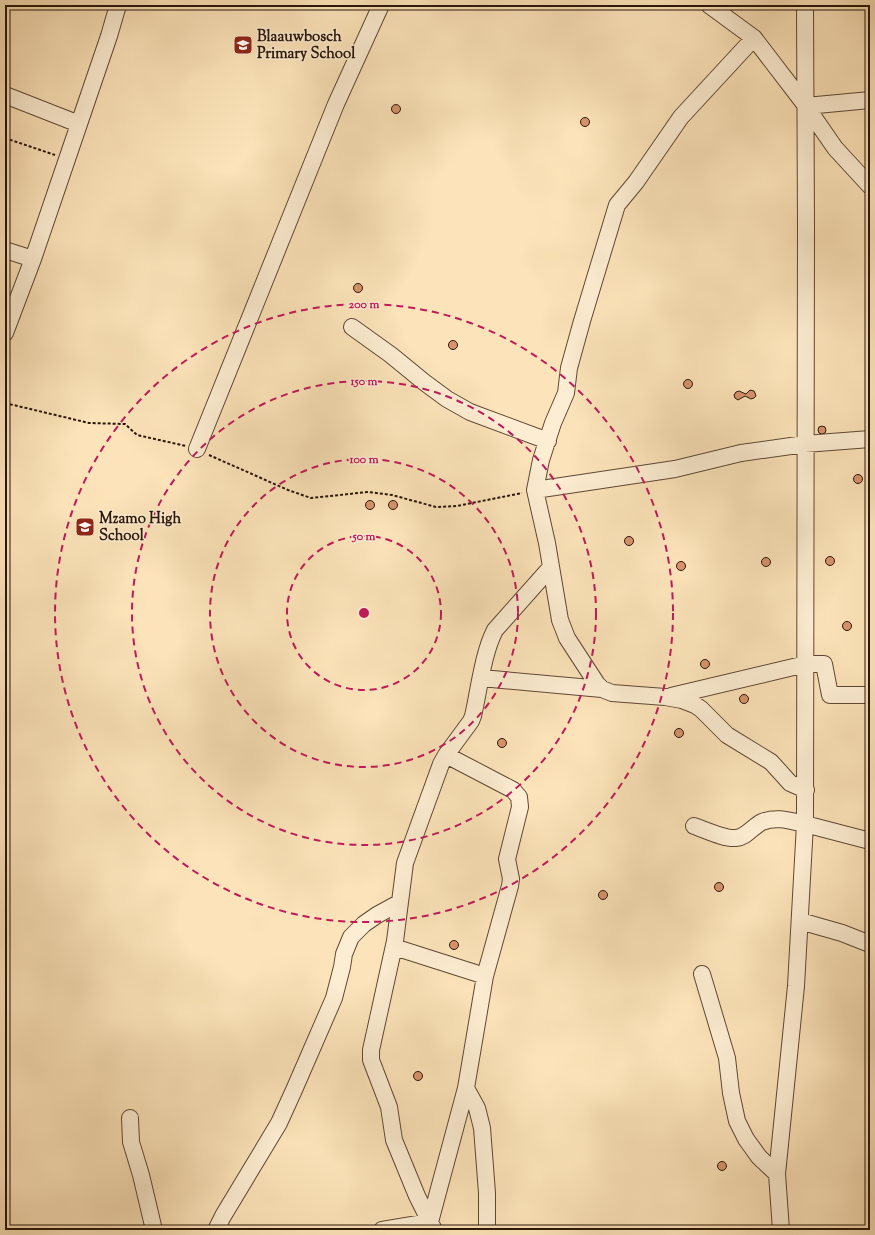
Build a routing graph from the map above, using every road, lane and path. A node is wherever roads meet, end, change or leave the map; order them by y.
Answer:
1 (118, 5) edge
2 (381, 5) edge
3 (709, 5) edge
4 (805, 5) edge
5 (754, 38) junction
6 (5, 95) edge
7 (870, 100) edge
8 (806, 106) junction
9 (79, 124) junction
10 (5, 138) edge
11 (67, 159) junction
12 (870, 186) edge
13 (5, 250) edge
14 (33, 259) junction
15 (352, 327) dead end
16 (5, 333) edge
17 (5, 403) edge
18 (870, 439) edge
19 (548, 441) junction
20 (805, 444) junction
21 (197, 449) junction
22 (535, 490) junction
23 (551, 567) junction
24 (806, 664) junction
25 (481, 678) junction
26 (602, 689) junction
27 (870, 695) edge
28 (666, 697) junction
29 (446, 755) junction
30 (806, 790) junction
31 (805, 824) junction
32 (694, 826) dead end
33 (870, 842) edge
34 (399, 903) junction
35 (800, 921) junction
36 (870, 944) edge
37 (394, 947) junction
38 (702, 974) dead end
39 (485, 976) junction
40 (466, 1088) junction
41 (130, 1118) dead end
42 (777, 1174) junction
43 (432, 1226) edge
44 (154, 1230) edge
45 (216, 1230) edge
46 (382, 1230) edge
47 (487, 1230) edge
48 (781, 1230) edge

1 - 9 street
2 - 21 street
3 - 5 street
4 - 8 street
5 - 8 street
5 - 19 street
6 - 9 street
7 - 8 street
8 - 12 street
8 - 20 street
9 - 11 street
10 - 11 path
11 - 14 street
13 - 14 street
14 - 16 street
15 - 19 street
17 - 21 path
18 - 20 street
19 - 22 street
20 - 22 street
20 - 24 street
21 - 22 path
22 - 23 street
23 - 25 street
23 - 26 street
24 - 27 street
24 - 28 street
24 - 30 street
25 - 26 street
25 - 29 street
26 - 28 street
28 - 30 street
29 - 34 street
29 - 39 street
30 - 31 street
31 - 32 street
31 - 33 street
31 - 35 street
34 - 37 street
34 - 45 street
35 - 36 street
35 - 42 street
37 - 39 street
37 - 43 street
38 - 42 street
39 - 40 street
40 - 43 street
40 - 47 street
41 - 44 street
42 - 48 street
43 - 46 street

